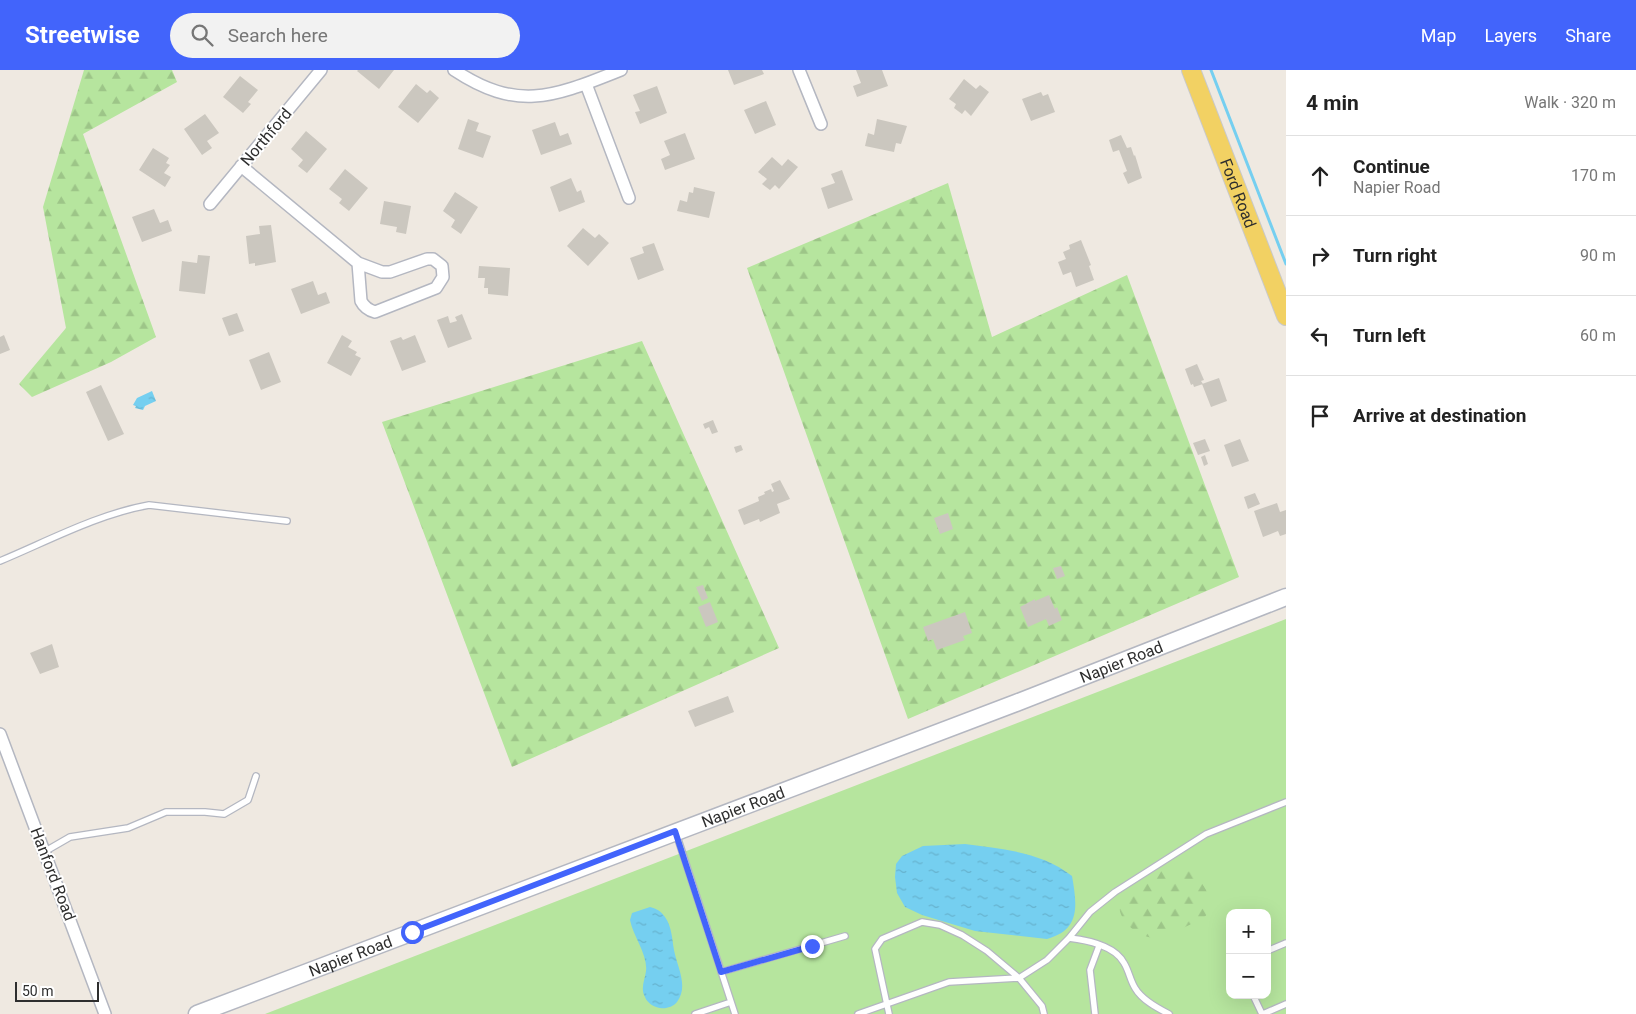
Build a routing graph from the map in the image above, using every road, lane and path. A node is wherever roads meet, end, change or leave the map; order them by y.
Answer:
1 (321, 70) edge
2 (454, 70) edge
3 (621, 70) edge
4 (799, 70) edge
5 (1191, 70) edge
6 (586, 84) junction
7 (821, 124) dead end
8 (241, 166) junction
9 (629, 198) dead end
10 (210, 204) dead end
11 (358, 263) junction
12 (1286, 316) edge
13 (287, 521) dead end
14 (0, 561) edge
15 (1286, 597) edge
16 (0, 734) edge
17 (5, 762) edge
18 (256, 776) dead end
19 (1286, 802) edge
20 (675, 831) junction
21 (44, 852) junction
22 (845, 936) dead end
23 (1069, 938) junction
24 (1286, 943) edge
25 (1099, 946) junction
26 (1271, 949) edge
27 (721, 972) junction
28 (1019, 978) junction
29 (1255, 999) edge
30 (731, 1002) junction
31 (888, 1003) junction
32 (1286, 1004) edge
33 (871, 1012) edge
34 (105, 1014) edge
35 (198, 1014) edge
36 (695, 1014) edge
37 (735, 1014) edge
38 (858, 1014) edge
39 (889, 1014) edge
40 (1044, 1014) edge
41 (1095, 1014) edge
42 (1169, 1014) edge
43 (1263, 1014) edge

1 - 8 street, Northford
2 - 6 street
3 - 6 street
4 - 7 street
5 - 12 main road, Ford Road
6 - 9 street
8 - 10 street, Northford
8 - 11 street
11 - 11 street
13 - 14 lane
15 - 20 street, Napier Road
16 - 17 street, Hanford Road
17 - 21 street, Hanford Road
18 - 21 lane
19 - 23 lane
20 - 27 lane
20 - 35 street, Napier Road
21 - 34 street, Hanford Road
22 - 27 lane
23 - 25 lane
23 - 28 lane
24 - 26 lane
25 - 41 lane
25 - 42 lane
27 - 30 lane
28 - 31 lane
28 - 31 lane
28 - 40 lane
29 - 43 lane
30 - 36 lane
30 - 37 lane
31 - 33 lane
31 - 39 lane
32 - 43 lane
33 - 38 lane

